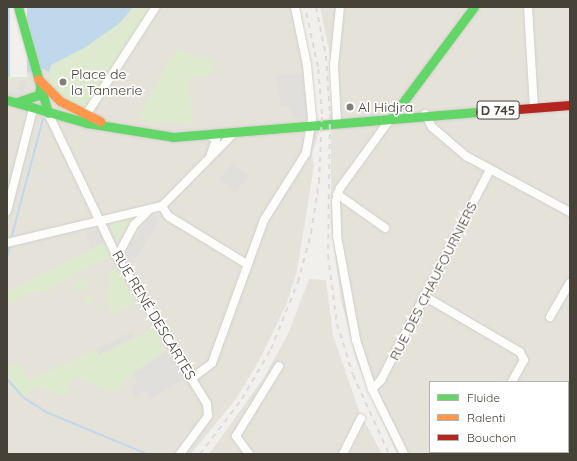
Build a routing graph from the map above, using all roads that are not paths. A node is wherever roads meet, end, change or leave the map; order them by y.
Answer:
1 (18, 7) edge
2 (156, 7) edge
3 (294, 7) edge
4 (340, 7) edge
5 (474, 7) edge
6 (528, 7) edge
7 (37, 79) junction
8 (37, 95) junction
9 (11, 101) edge
10 (94, 104) junction
11 (570, 105) edge
12 (534, 107) junction
13 (33, 109) junction
14 (75, 110) junction
15 (48, 113) junction
16 (425, 114) junction
17 (86, 115) junction
18 (60, 116) junction
19 (392, 117) junction
20 (95, 119) junction
21 (337, 122) junction
22 (312, 124) junction
23 (55, 125) junction
24 (125, 130) junction
25 (235, 132) junction
26 (209, 134) junction
27 (207, 160) junction
28 (490, 170) junction
29 (339, 191) junction
30 (162, 206) junction
31 (150, 209) junction
32 (7, 211) edge
33 (570, 212) edge
34 (100, 220) junction
35 (385, 228) dead end
36 (7, 243) edge
37 (117, 256) junction
38 (247, 264) junction
39 (570, 283) edge
40 (424, 296) junction
41 (550, 317) dead end
42 (279, 366) dead end
43 (191, 379) junction
44 (513, 381) edge
45 (372, 389) junction
46 (361, 418) dead end
47 (180, 454) edge
48 (249, 454) edge
49 (343, 454) edge
50 (404, 454) edge

1 - 7 main road
2 - 10 street
3 - 22 street
4 - 21 street
5 - 19 main road
6 - 12 street
7 - 8 main road
7 - 14 main road
8 - 9 main road
8 - 13 main road
8 - 15 main road
9 - 13 main road
10 - 14 street
10 - 17 street
11 - 12 main road, D 745
12 - 16 main road, D 745
13 - 15 main road
13 - 32 street
14 - 17 main road
15 - 18 main road
15 - 23 street, RUE RENÉ DESCARTES
16 - 19 main road, D 745
16 - 28 street
17 - 20 main road
18 - 20 street
18 - 23 street
18 - 24 main road
19 - 21 main road
19 - 29 street
20 - 24 main road
21 - 22 main road
22 - 25 main road
22 - 38 street
23 - 34 street, RUE RENÉ DESCARTES
24 - 26 main road
25 - 26 main road
25 - 27 street
26 - 27 street
27 - 30 street
28 - 33 street
28 - 40 street, RUE DES CHAUFOURNIERS
29 - 35 street
29 - 45 street
30 - 31 street
30 - 38 street
31 - 34 street
31 - 37 street
34 - 36 street
34 - 37 street, RUE RENÉ DESCARTES
37 - 43 street, RUE RENÉ DESCARTES
38 - 43 street
39 - 41 street
40 - 44 street
40 - 45 street, RUE DES CHAUFOURNIERS
42 - 48 street
43 - 47 street, RUE RENÉ DESCARTES
45 - 50 street
46 - 49 street

